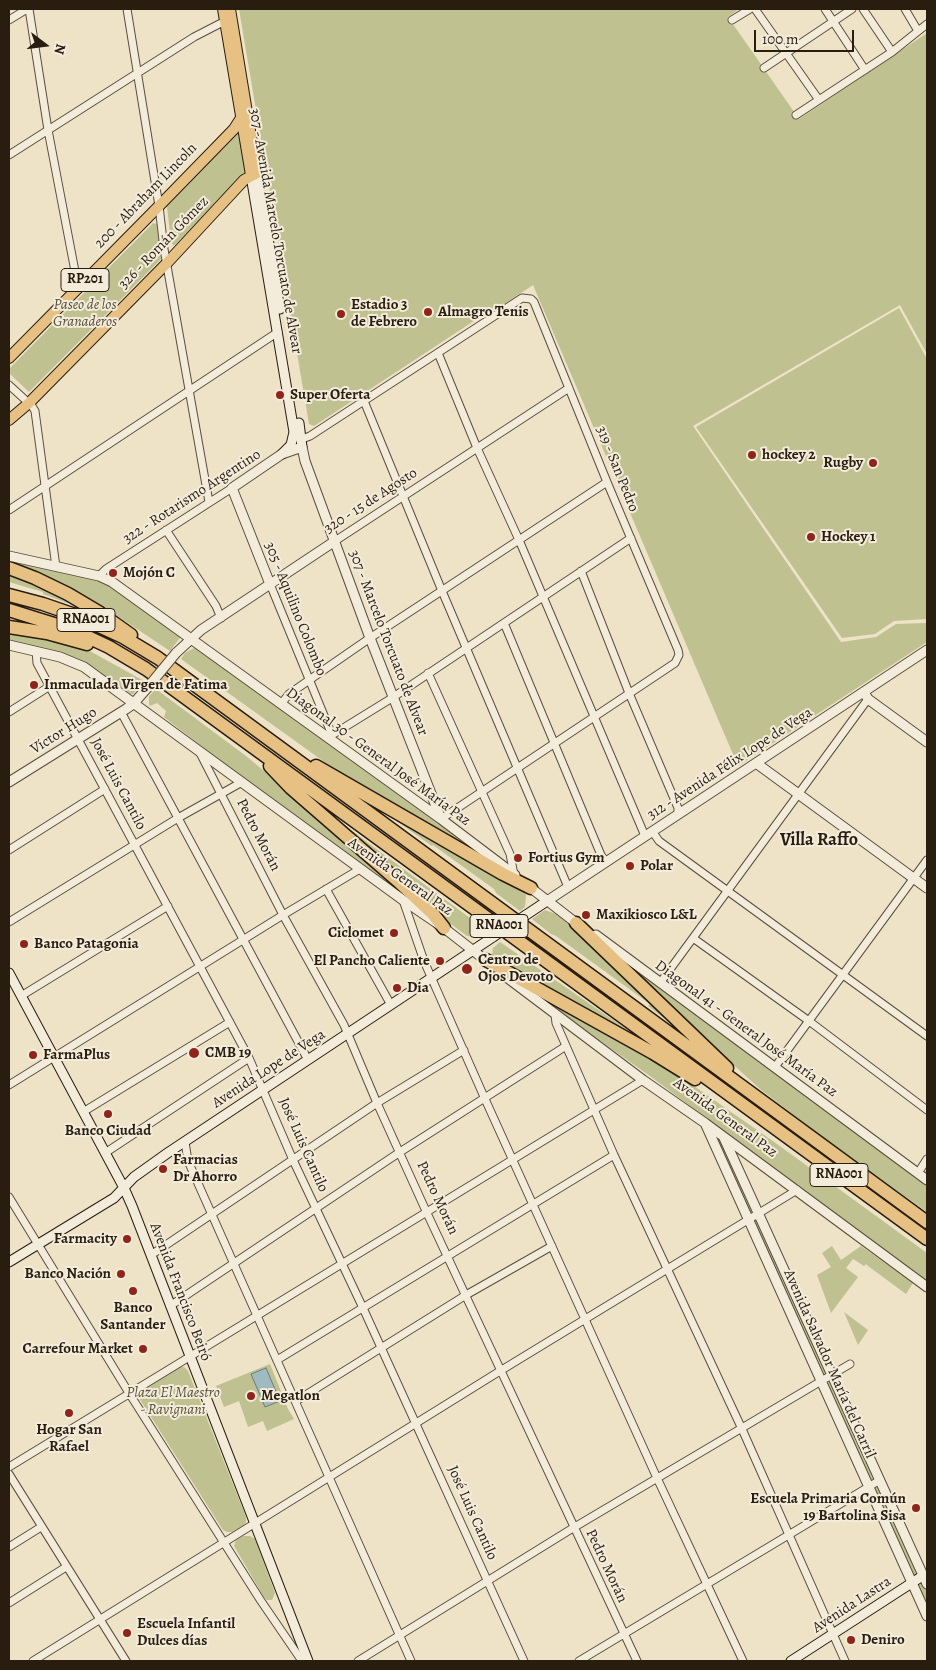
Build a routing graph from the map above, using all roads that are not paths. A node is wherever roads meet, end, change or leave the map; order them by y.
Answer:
1 (28, 9) edge
2 (127, 9) edge
3 (223, 9) edge
4 (230, 9) edge
5 (750, 9) edge
6 (755, 9) edge
7 (824, 9) edge
8 (852, 9) edge
9 (863, 9) edge
10 (905, 9) edge
11 (9, 20) edge
12 (228, 20) junction
13 (732, 20) dead end
14 (833, 21) junction
15 (927, 24) edge
16 (918, 31) junction
17 (892, 52) junction
18 (786, 53) junction
19 (764, 68) dead end
20 (864, 70) junction
21 (138, 74) junction
22 (819, 100) junction
23 (796, 115) dead end
24 (241, 118) junction
25 (48, 130) junction
26 (9, 155) edge
27 (254, 174) junction
28 (159, 206) junction
29 (167, 262) junction
30 (78, 287) junction
31 (522, 298) joint
32 (278, 332) junction
33 (438, 353) junction
34 (9, 358) edge
35 (9, 384) edge
36 (569, 388) junction
37 (188, 392) junction
38 (364, 401) junction
39 (29, 403) junction
40 (9, 420) edge
41 (302, 443) junction
42 (477, 448) junction
43 (282, 454) junction
44 (607, 482) junction
45 (45, 486) junction
46 (232, 488) junction
47 (404, 496) junction
48 (209, 502) junction
49 (9, 510) edge
50 (166, 530) junction
51 (631, 538) junction
52 (519, 540) junction
53 (334, 541) junction
54 (9, 556) edge
55 (56, 566) junction
56 (9, 568) edge
57 (581, 571) junction
58 (99, 576) junction
59 (270, 584) junction
60 (442, 591) junction
61 (9, 595) edge
62 (542, 597) junction
63 (9, 610) edge
64 (221, 618) junction
65 (504, 622) junction
66 (9, 627) edge
67 (370, 638) junction
68 (191, 639) junction
69 (9, 646) edge
70 (466, 647) junction
71 (927, 650) edge
72 (36, 651) junction
73 (123, 654) junction
74 (158, 658) junction
75 (428, 673) junction
76 (309, 680) junction
77 (50, 686) junction
78 (148, 687) joint
79 (629, 693) junction
80 (866, 695) junction
81 (392, 698) junction
82 (133, 704) junction
83 (281, 704) junction
84 (9, 712) edge
85 (121, 712) junction
86 (594, 718) junction
87 (78, 738) junction
88 (331, 738) junction
89 (246, 741) junction
90 (272, 742) junction
91 (927, 742) edge
92 (555, 744) junction
93 (200, 753) junction
94 (756, 762) junction
95 (517, 769) junction
96 (9, 782) edge
97 (242, 782) junction
98 (105, 789) junction
99 (481, 792) junction
100 (221, 793) junction
101 (798, 793) junction
102 (678, 815) junction
103 (178, 818) junction
104 (441, 819) junction
105 (649, 834) junction
106 (135, 844) junction
107 (9, 850) edge
108 (927, 860) edge
109 (606, 862) junction
110 (360, 869) junction
111 (514, 875) junction
112 (914, 878) junction
113 (568, 886) junction
114 (531, 888) junction
115 (927, 888) edge
116 (326, 889) junction
117 (728, 891) junction
118 (402, 900) junction
119 (547, 901) junction
120 (168, 906) junction
121 (283, 915) junction
122 (9, 922) edge
123 (576, 923) junction
124 (444, 928) junction
125 (693, 938) junction
126 (243, 940) junction
127 (474, 950) junction
128 (486, 960) junction
129 (200, 966) junction
130 (9, 973) edge
131 (843, 974) junction
132 (432, 979) junction
133 (660, 983) junction
134 (21, 996) junction
135 (391, 1005) junction
136 (555, 1014) junction
137 (809, 1021) junction
138 (230, 1022) junction
139 (348, 1034) junction
140 (927, 1036) edge
141 (566, 1046) junction
142 (464, 1050) junction
143 (54, 1057) junction
144 (248, 1058) junction
145 (308, 1060) junction
146 (775, 1066) junction
147 (644, 1080) junction
148 (9, 1085) edge
149 (263, 1088) junction
150 (485, 1099) junction
151 (759, 1099) junction
152 (377, 1103) junction
153 (594, 1110) junction
154 (927, 1110) edge
155 (752, 1111) junction
156 (83, 1112) junction
157 (705, 1123) junction
158 (724, 1136) junction
159 (185, 1142) junction
160 (400, 1152) junction
161 (105, 1153) junction
162 (614, 1155) junction
163 (927, 1159) edge
164 (293, 1160) junction
165 (514, 1160) junction
166 (918, 1173) junction
167 (927, 1180) edge
168 (124, 1188) junction
169 (797, 1190) junction
170 (9, 1197) edge
171 (533, 1204) junction
172 (316, 1210) junction
173 (426, 1211) junction
174 (759, 1214) junction
175 (212, 1215) junction
176 (749, 1220) junction
177 (927, 1222) edge
178 (927, 1240) edge
179 (38, 1244) junction
180 (552, 1246) junction
181 (151, 1255) junction
182 (448, 1255) junction
183 (9, 1262) edge
184 (342, 1262) junction
185 (233, 1264) junction
186 (667, 1271) junction
187 (927, 1287) edge
188 (466, 1295) junction
189 (170, 1306) junction
190 (363, 1308) junction
191 (257, 1316) junction
192 (586, 1319) junction
193 (382, 1349) junction
194 (190, 1357) junction
195 (277, 1360) junction
196 (850, 1364) dead end
197 (500, 1371) junction
198 (832, 1375) junction
199 (821, 1381) junction
200 (129, 1393) junction
201 (296, 1402) junction
202 (416, 1424) junction
203 (742, 1428) junction
204 (9, 1467) edge
205 (9, 1474) edge
206 (330, 1478) junction
207 (657, 1478) junction
208 (880, 1480) junction
209 (869, 1486) junction
210 (255, 1523) junction
211 (41, 1527) junction
212 (573, 1528) junction
213 (789, 1534) junction
214 (224, 1542) junction
215 (9, 1547) edge
216 (66, 1567) junction
217 (926, 1577) edge
218 (488, 1582) junction
219 (913, 1582) junction
220 (707, 1584) junction
221 (9, 1603) edge
222 (927, 1616) edge
223 (100, 1619) junction
224 (834, 1633) junction
225 (624, 1634) junction
226 (399, 1635) junction
227 (34, 1661) edge
228 (126, 1661) edge
229 (302, 1661) edge
230 (308, 1661) edge
231 (358, 1661) edge
232 (410, 1661) edge
233 (524, 1661) edge
234 (578, 1661) edge
235 (636, 1661) edge
236 (743, 1661) edge
237 (791, 1661) edge
238 (845, 1661) edge

1 - 11 street
1 - 25 street
2 - 21 street
3 - 12 main road, 307 - Avenida Marcelo Torcuato de Alvear
4 - 12 main road, 307 - Avenida Marcelo Torcuato de Alvear
5 - 13 street
6 - 18 street
7 - 14 street
8 - 14 street
9 - 17 street
10 - 16 street
12 - 21 street
12 - 24 main road, 307 - Avenida Marcelo Torcuato de Alvear
12 - 27 main road, 307 - Avenida Marcelo Torcuato de Alvear
14 - 18 street
14 - 20 street
15 - 16 street
16 - 17 street
17 - 20 street
18 - 19 street
18 - 22 street
20 - 22 street
21 - 25 street
21 - 28 street
22 - 23 street
24 - 27 main road, 307 - Avenida Marcelo Torcuato de Alvear
24 - 28 main road, 200 - Abraham Lincoln / RP201
25 - 26 street
25 - 30 street
27 - 29 main road, 326 - Román Gómez / RP201
27 - 32 street, 307 - Avenida Marcelo Torcuato de Alvear
27 - 41 street, 307 - Avenida Marcelo Torcuato de Alvear
28 - 29 street
28 - 30 main road, 200 - Abraham Lincoln / RP201
29 - 37 street
29 - 39 main road, 326 - Román Gómez / RP201
30 - 34 main road, 200 - Abraham Lincoln / RP201
31 - 33 street, 322 - Rotarismo Argentino
31 - 36 street, 319 - San Pedro
32 - 37 street
32 - 43 street, 307 - Avenida Marcelo Torcuato de Alvear
33 - 38 street, 322 - Rotarismo Argentino
33 - 42 street
35 - 39 street
36 - 42 street, 320 - 15 de Agosto
36 - 44 street, 319 - San Pedro
37 - 45 street
37 - 48 street
38 - 41 street, 322 - Rotarismo Argentino
38 - 47 street
39 - 40 main road, 326 - Román Gómez / RP201
39 - 45 street
41 - 43 street, 322 - Rotarismo Argentino
41 - 53 street, 307 - Marcelo Torcuato de Alvear
42 - 47 street, 320 - 15 de Agosto
42 - 52 street
43 - 46 street, 322 - Rotarismo Argentino
44 - 51 street, 319 - San Pedro
44 - 52 street
45 - 49 street
45 - 55 street
46 - 48 street, 322 - Rotarismo Argentino
46 - 59 street, 305 - Aquilino Colombo
47 - 53 street, 320 - 15 de Agosto
47 - 60 street
48 - 50 street, 322 - Rotarismo Argentino
50 - 58 street, 322 - Rotarismo Argentino
50 - 64 street
51 - 57 street
51 - 79 street, 319 - San Pedro
52 - 60 street
52 - 62 street
53 - 59 street, 320 - 15 de Agosto
53 - 67 street, 307 - Marcelo Torcuato de Alvear
54 - 55 street, Diagonal 30 - General José María Paz
55 - 58 street, Diagonal 30 - General José María Paz
56 - 74 highway
57 - 62 street
57 - 79 street
58 - 68 street, Diagonal 30 - General José María Paz
59 - 64 street, 320 - 15 de Agosto
59 - 76 street, 305 - Aquilino Colombo
60 - 67 street
60 - 70 street
61 - 74 highway, RNA001
62 - 65 street
62 - 86 street
63 - 73 highway, Avenida General Paz / RNA001
64 - 68 street, 320 - 15 de Agosto
65 - 70 street
65 - 92 street
66 - 73 highway
67 - 76 street
67 - 81 street, 307 - Marcelo Torcuato de Alvear
68 - 78 street, 320 - 15 de Agosto, bridge
68 - 83 street, Diagonal 30 - General José María Paz
69 - 72 street, Avenida General Paz
70 - 75 street
70 - 95 street
71 - 80 street, 312 - Avenida Félix Lope de Vega
72 - 77 street, José Luis Cantilo
72 - 82 street, Avenida General Paz
73 - 89 highway, Avenida General Paz / RNA001
74 - 90 highway, RNA001
75 - 81 street
75 - 99 street
76 - 83 street
76 - 88 street, 305 - Aquilino Colombo
77 - 84 street
77 - 87 street, José Luis Cantilo
78 - 82 street, Víctor Hugo
79 - 86 street
79 - 102 street
80 - 91 street
80 - 94 street, 312 - Avenida Félix Lope de Vega
80 - 101 street
81 - 88 street
81 - 104 street, 307 - Marcelo Torcuato de Alvear
82 - 85 street, Víctor Hugo
82 - 93 street, Avenida General Paz
83 - 88 street, Diagonal 30 - General José María Paz
85 - 87 street, Víctor Hugo
85 - 103 street
86 - 92 street
86 - 105 street
87 - 96 street, Víctor Hugo
87 - 98 street, José Luis Cantilo
88 - 104 street, Diagonal 30 - General José María Paz
89 - 124 highway
89 - 155 highway, Avenida General Paz / RNA001
90 - 114 highway
90 - 151 highway, RNA001
92 - 95 street
92 - 109 street
93 - 97 street, Avenida General Paz
93 - 100 street, Pedro Morán
94 - 101 street
94 - 102 street, 312 - Avenida Félix Lope de Vega
95 - 99 street
95 - 113 street
97 - 100 street
97 - 110 street, Avenida General Paz
98 - 106 street, José Luis Cantilo
98 - 107 street
99 - 104 street
99 - 111 street
100 - 103 street
100 - 121 street, Pedro Morán
101 - 112 street
101 - 117 street
102 - 105 street, 312 - Avenida Félix Lope de Vega
103 - 106 street
103 - 126 street
104 - 111 street, Diagonal 30 - General José María Paz
105 - 109 street, 312 - Avenida Félix Lope de Vega
105 - 117 street
106 - 120 street, José Luis Cantilo
106 - 122 street
108 - 112 street
109 - 113 street, 312 - Avenida Félix Lope de Vega
110 - 116 street
110 - 118 street, Avenida General Paz
111 - 114 street, Diagonal 30 - General José María Paz
112 - 115 street
112 - 131 street
113 - 119 street, 312 - Avenida Félix Lope de Vega
114 - 119 street, Diagonal 30 - General José María Paz
116 - 121 street
116 - 135 street
117 - 125 street
117 - 131 street
118 - 124 street, Avenida General Paz
118 - 132 street
119 - 123 street, Diagonal 41 - General José María Paz
119 - 127 street, Avenida Lope de Vega, bridge
120 - 129 street, José Luis Cantilo
120 - 134 street
121 - 126 street
121 - 139 street, Pedro Morán
123 - 133 street, Diagonal 41 - General José María Paz
123 - 151 highway
124 - 127 street, Avenida General Paz
125 - 133 street
125 - 137 street
126 - 129 street
126 - 145 street
127 - 128 street, Avenida General Paz
127 - 132 street, Avenida Lope de Vega
128 - 136 street, Avenida General Paz
128 - 155 highway
129 - 138 street, José Luis Cantilo
129 - 143 street
130 - 134 street, Avenida Francisco Beiró
131 - 137 street
131 - 140 street
132 - 135 street, Avenida Lope de Vega
132 - 142 street
133 - 146 street, Diagonal 41 - General José María Paz
134 - 143 street, Avenida Francisco Beiró
135 - 139 street, Avenida Lope de Vega
136 - 141 street
136 - 147 street, Avenida General Paz
137 - 146 street
137 - 154 street
138 - 144 street, José Luis Cantilo
138 - 156 street
139 - 145 street, Avenida Lope de Vega
139 - 152 street, Pedro Morán
141 - 150 street
141 - 153 street
142 - 150 street
142 - 152 street
143 - 148 street
143 - 156 street, Avenida Francisco Beiró
144 - 149 street, José Luis Cantilo
144 - 161 street
145 - 149 street, Avenida Lope de Vega
146 - 166 street, Diagonal 41 - General José María Paz
147 - 153 street
147 - 157 street, Avenida General Paz
149 - 159 street, Avenida Lope de Vega
149 - 164 street, José Luis Cantilo
150 - 160 street
150 - 165 street
151 - 177 highway, RNA001
152 - 160 street, Pedro Morán
152 - 164 street
153 - 162 street
153 - 165 street
155 - 178 highway, Avenida General Paz / RNA001
156 - 161 street, Avenida Francisco Beiró
157 - 158 street, Avenida General Paz
157 - 176 street, Avenida Salvador María del Carril
158 - 169 street, Avenida General Paz
158 - 174 street, Avenida Salvador María del Carril
159 - 168 street, Avenida Lope de Vega
159 - 175 street
160 - 172 street
160 - 173 street, Pedro Morán
161 - 168 street, Avenida Francisco Beiró
162 - 171 street
162 - 186 street
163 - 166 street
164 - 172 street, José Luis Cantilo
164 - 175 street
165 - 171 street
165 - 173 street
166 - 167 street, Diagonal 41 - General José María Paz
168 - 179 street, Avenida Lope de Vega
168 - 181 street, Avenida Francisco Beiró
169 - 174 street
169 - 187 street, Avenida General Paz
170 - 179 street
171 - 180 street
171 - 182 street
172 - 184 street, José Luis Cantilo
172 - 185 street
173 - 182 street, Pedro Morán
173 - 184 street
174 - 176 street
174 - 198 street, Avenida Salvador María del Carril
175 - 181 street
175 - 185 street
176 - 186 street
176 - 199 street, Avenida Salvador María del Carril
179 - 183 street, Avenida Lope de Vega
179 - 200 street
180 - 188 street
180 - 192 street
181 - 189 street, Avenida Francisco Beiró
182 - 188 street, Pedro Morán
182 - 190 street
184 - 190 street, José Luis Cantilo
184 - 191 street
185 - 189 street
185 - 191 street
186 - 192 street
186 - 203 street
188 - 193 street
188 - 197 street, Pedro Morán
189 - 194 street, Avenida Francisco Beiró
190 - 193 street, José Luis Cantilo
190 - 195 street
191 - 194 street
191 - 195 street
192 - 197 street
192 - 207 street
193 - 201 street
193 - 202 street, José Luis Cantilo
194 - 200 street
194 - 210 street, Avenida Francisco Beiró
195 - 201 street
196 - 198 street
197 - 202 street
197 - 212 street, Pedro Morán
198 - 199 street
198 - 208 street, Avenida Salvador María del Carril
199 - 203 street
199 - 209 street, Avenida Salvador María del Carril
200 - 204 street
200 - 214 street
201 - 206 street
202 - 206 street
202 - 218 street, José Luis Cantilo
203 - 207 street
203 - 213 street
205 - 211 street
206 - 210 street
206 - 226 street
207 - 212 street
207 - 220 street
208 - 209 street
208 - 217 street, Avenida Salvador María del Carril
209 - 213 street
209 - 219 street, Avenida Salvador María del Carril
210 - 214 street
210 - 230 street, Avenida Francisco Beiró
211 - 215 street
211 - 216 street
212 - 218 street
212 - 225 street, Pedro Morán
213 - 220 street
213 - 224 street
214 - 223 street
214 - 229 street
216 - 221 street
216 - 223 street
217 - 219 street, Avenida Lastra
218 - 226 street
218 - 233 street, José Luis Cantilo
219 - 222 street, Avenida Salvador María del Carril
219 - 224 street, Avenida Lastra
220 - 225 street
220 - 236 street
223 - 227 street
223 - 228 street
224 - 237 street, Avenida Lastra
224 - 238 street
225 - 234 street
225 - 235 street, Pedro Morán
226 - 231 street
226 - 232 street

